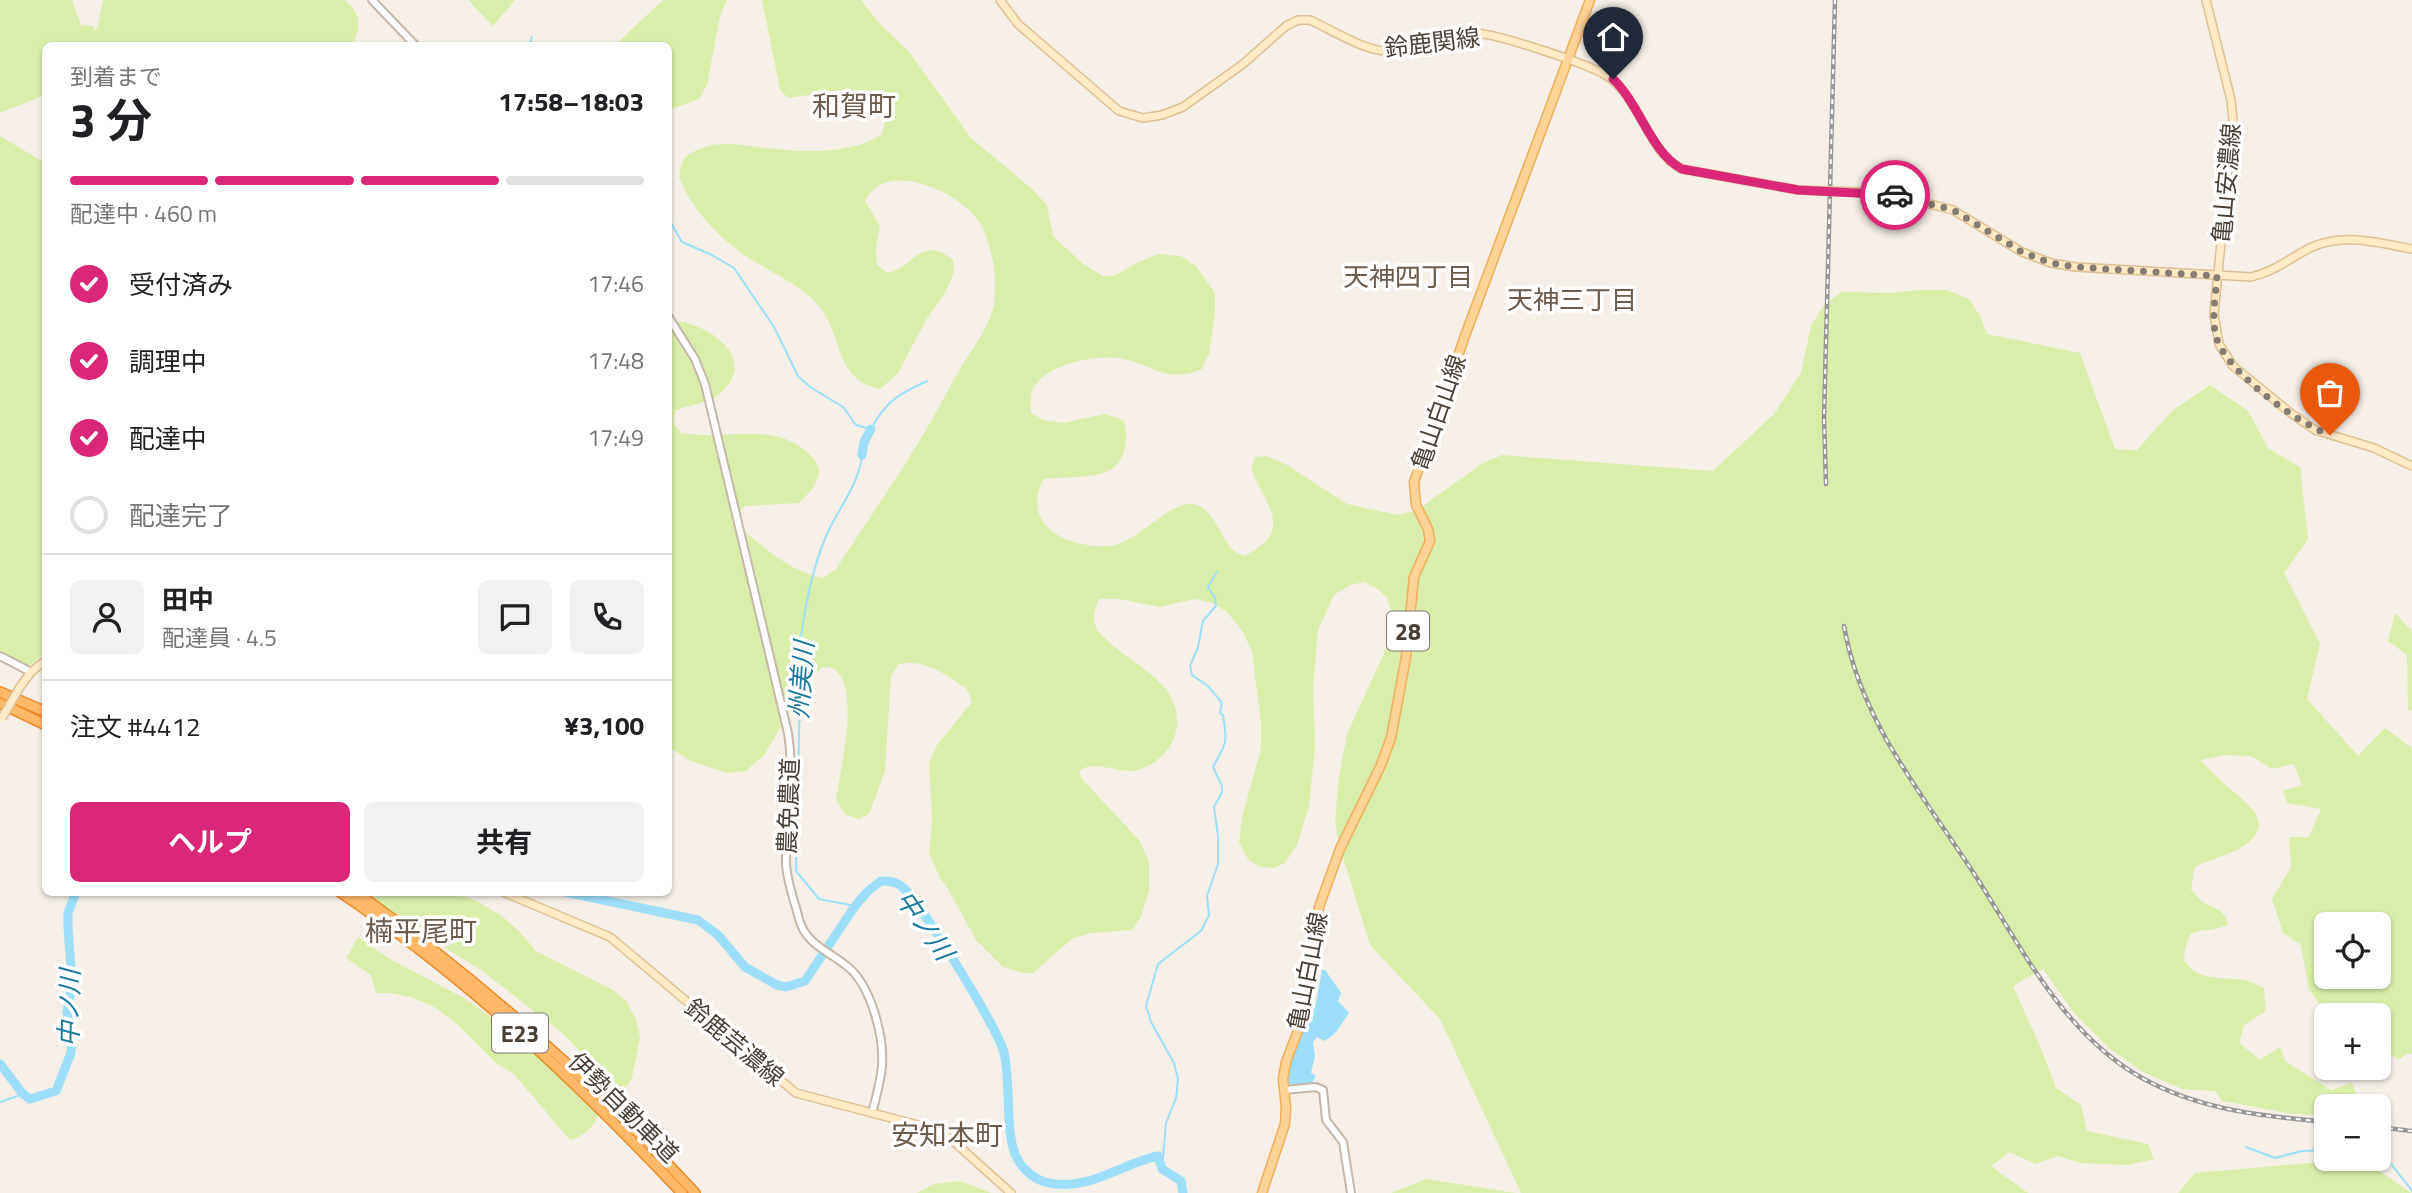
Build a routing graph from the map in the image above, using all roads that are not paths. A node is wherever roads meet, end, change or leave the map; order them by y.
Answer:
1 (372, 0) edge
2 (1000, 0) edge
3 (1590, 0) edge
4 (2206, 0) edge
5 (412, 42) edge
6 (1566, 60) junction
7 (2412, 249) edge
8 (2217, 276) junction
9 (672, 322) edge
10 (2412, 466) edge
11 (0, 656) edge
12 (42, 663) edge
13 (30, 672) junction
14 (0, 692) edge
15 (0, 703) edge
16 (42, 710) edge
17 (1, 720) edge
18 (42, 722) edge
19 (345, 896) edge
20 (361, 896) edge
21 (513, 896) edge
22 (1285, 1090) junction
23 (872, 1113) junction
24 (682, 1193) edge
25 (695, 1193) edge
26 (1011, 1193) edge
27 (1262, 1193) edge
28 (1351, 1193) edge

1 - 5 street
2 - 6 main road, 鈴鹿関線
3 - 6 main road, 亀山白山線 / 28
4 - 8 main road, 亀山安濃線
6 - 8 main road, 鈴鹿関線, bridge
6 - 22 main road, 亀山白山線 / 28
7 - 8 main road, 鈴鹿関線
8 - 10 main road, 亀山安濃線
9 - 23 street, 農免農道
11 - 13 street
12 - 13 main road
13 - 17 main road, bridge
14 - 16 highway
15 - 18 highway
19 - 24 highway, 伊勢自動車道 / E23
20 - 25 highway, 伊勢自動車道 / E23
21 - 23 main road, 鈴鹿芸濃線
22 - 27 main road, 亀山白山線 / 28
22 - 28 street
23 - 26 main road, 鈴鹿芸濃線

